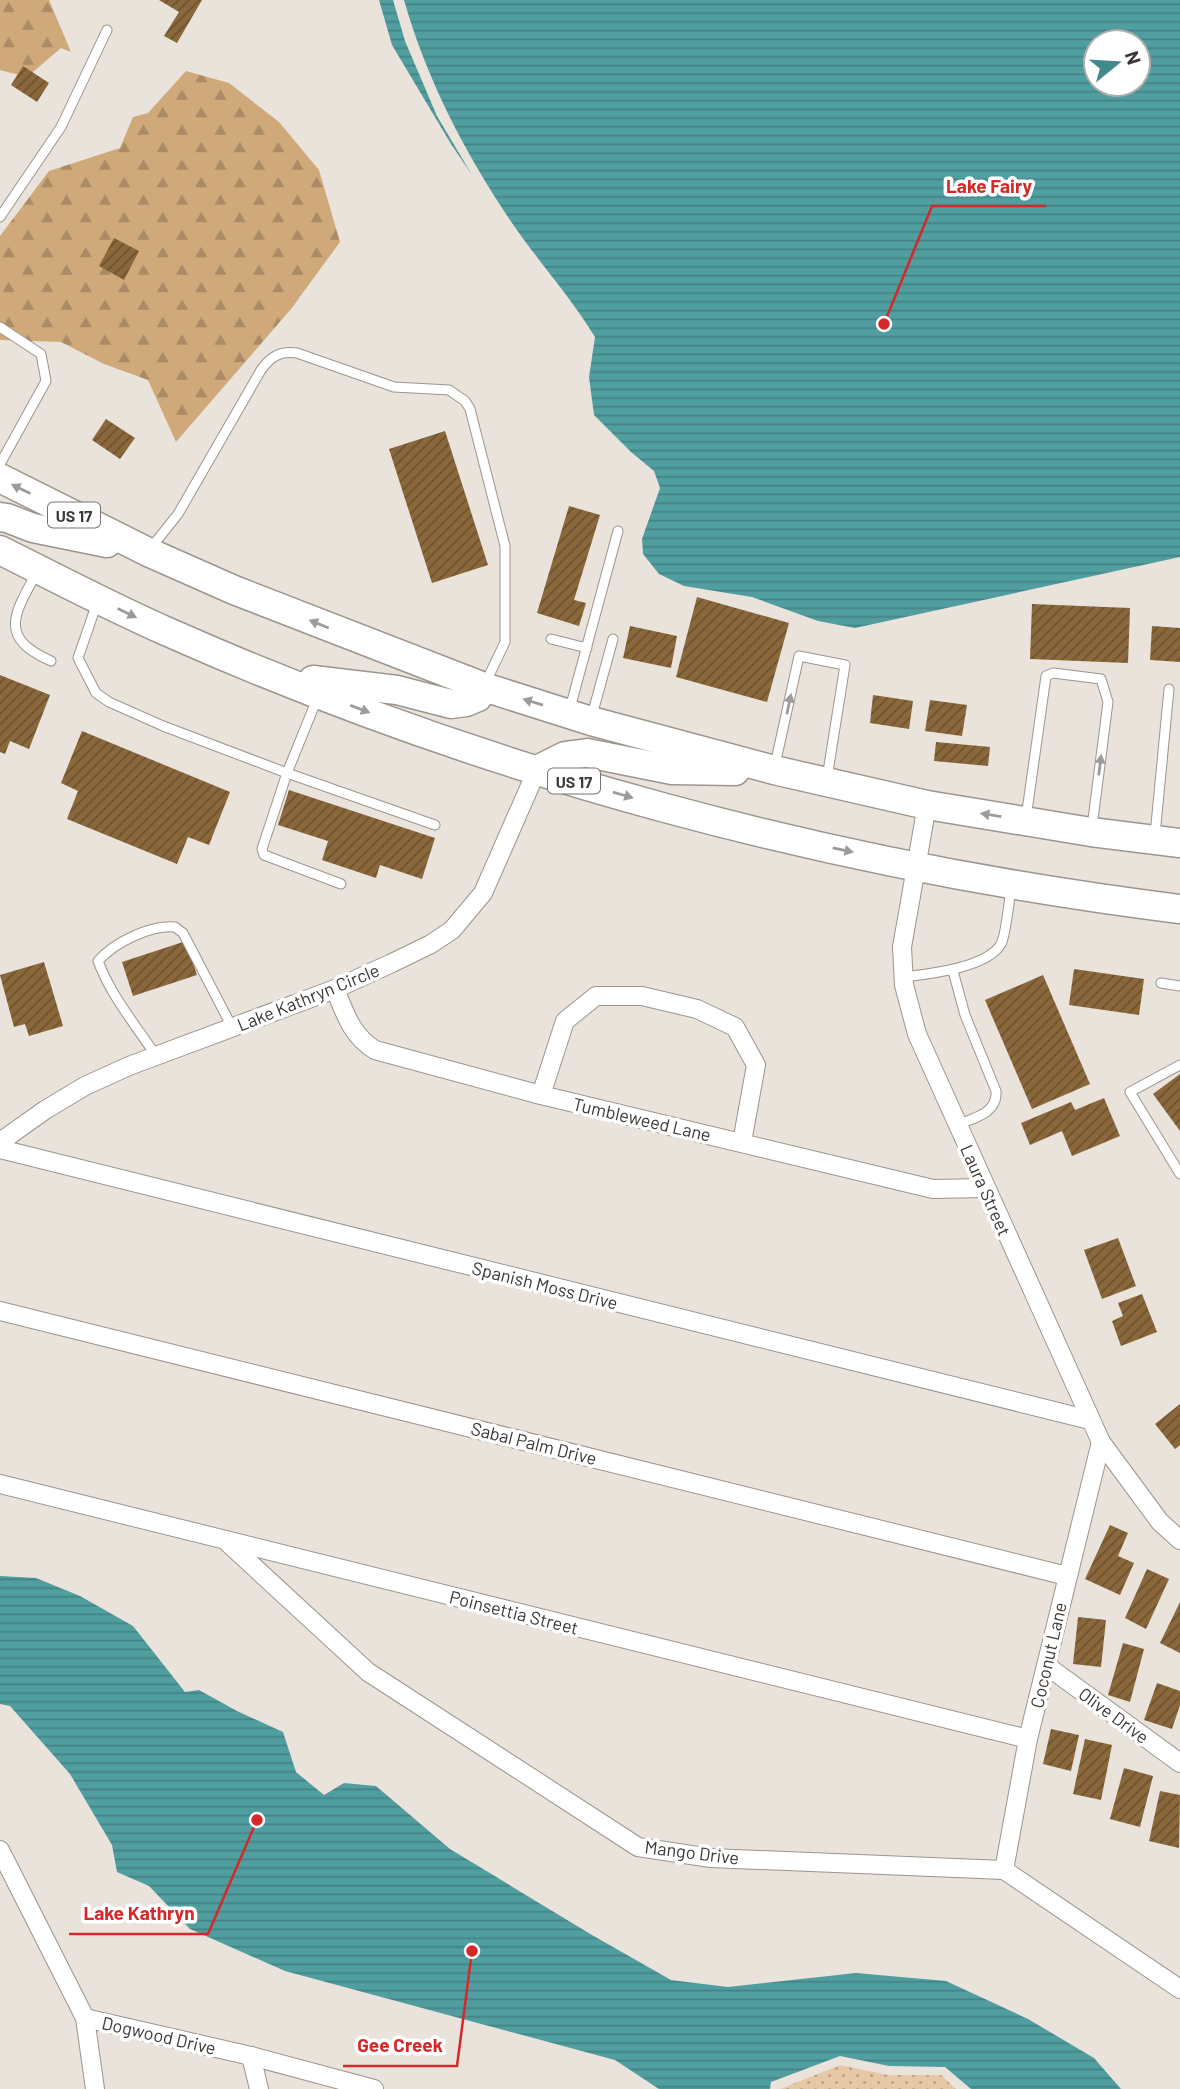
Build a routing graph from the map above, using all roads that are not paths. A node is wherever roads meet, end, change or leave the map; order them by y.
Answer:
1 (107, 30) dead end
2 (0, 217) edge
3 (0, 327) edge
4 (0, 464) edge
5 (0, 478) edge
6 (0, 517) edge
7 (618, 531) dead end
8 (0, 550) edge
9 (148, 552) junction
10 (39, 569) junction
11 (98, 598) junction
12 (551, 639) dead end
13 (613, 639) dead end
14 (587, 648) junction
15 (51, 661) dead end
16 (269, 674) junction
17 (484, 687) junction
18 (1169, 688) dead end
19 (319, 693) junction
20 (580, 717) junction
21 (537, 770) junction
22 (779, 771) junction
23 (288, 773) junction
24 (826, 782) junction
25 (927, 805) junction
26 (1026, 821) junction
27 (435, 825) dead end
28 (1091, 832) junction
29 (1167, 841) edge
30 (915, 866) junction
31 (341, 884) dead end
32 (1012, 884) junction
33 (1180, 909) edge
34 (953, 971) junction
35 (904, 977) junction
36 (1161, 983) dead end
37 (1180, 986) edge
38 (335, 989) junction
39 (232, 1027) junction
40 (156, 1056) junction
41 (1180, 1065) edge
42 (541, 1095) junction
43 (957, 1125) junction
44 (0, 1142) edge
45 (742, 1142) junction
46 (0, 1149) edge
47 (1180, 1174) edge
48 (985, 1188) junction
49 (0, 1311) edge
50 (1090, 1420) junction
51 (1101, 1442) junction
52 (0, 1484) edge
53 (1180, 1540) edge
54 (227, 1542) junction
55 (1067, 1576) junction
56 (1047, 1666) junction
57 (1028, 1739) junction
58 (1180, 1763) edge
59 (0, 1850) edge
60 (1004, 1870) junction
61 (1180, 1989) edge
62 (85, 2018) junction
63 (251, 2056) junction
64 (95, 2089) edge
65 (258, 2089) edge
66 (374, 2089) edge

1 - 2 lane
3 - 4 lane
9 -> 5 main road, US 17
6 - 9 main road
7 - 14 lane
8 - 10 main road, US 17
17 -> 9 main road, US 17
9 - 17 lane
10 - 11 main road, US 17
10 - 15 lane
11 -> 16 main road, US 17
11 - 23 lane
12 - 14 lane
13 - 20 lane
14 - 20 lane
16 - 17 main road
16 - 19 main road, US 17
20 -> 17 main road, US 17
18 - 29 lane
19 -> 21 main road, US 17
19 - 23 lane
20 - 22 main road, US 17
21 - 22 main road
21 -> 30 main road, US 17
21 - 38 street, Lake Kathryn Circle
22 - 24 main road, US 17
22 -> 24 lane
23 - 27 lane
23 - 31 lane
24 - 25 main road, US 17
26 -> 25 main road, US 17
25 - 30 street, Laura Street
26 - 28 main road, US 17
28 -> 26 lane
28 - 29 main road, US 17
30 - 32 main road, US 17
30 - 35 street, Laura Street
32 - 33 main road, US 17
32 - 34 lane
34 - 35 lane
34 - 43 lane
35 - 43 street, Laura Street
36 - 37 lane
38 - 39 street, Lake Kathryn Circle
38 - 42 street, Tumbleweed Lane
39 - 40 street, Lake Kathryn Circle
39 - 40 lane
40 - 44 street, Lake Kathryn Circle
41 - 47 lane
42 - 45 street, Tumbleweed Lane
42 - 45 street
43 - 48 street, Laura Street
45 - 48 street, Tumbleweed Lane
46 - 50 street, Spanish Moss Drive
48 - 50 street, Laura Street
49 - 55 street, Sabal Palm Drive
50 - 51 street, Laura Street
51 - 53 street, Laura Street
51 - 55 street, Coconut Lane
52 - 54 street, Poinsettia Street
54 - 57 street, Poinsettia Street
54 - 60 street, Mango Drive
55 - 56 street, Coconut Lane
56 - 57 street, Coconut Lane
56 - 58 street, Olive Drive
57 - 60 street, Coconut Lane
59 - 62 street, Dogwood Drive
60 - 61 street
62 - 63 street, Dogwood Drive
62 - 64 street
63 - 65 street
63 - 66 street, Dogwood Drive

